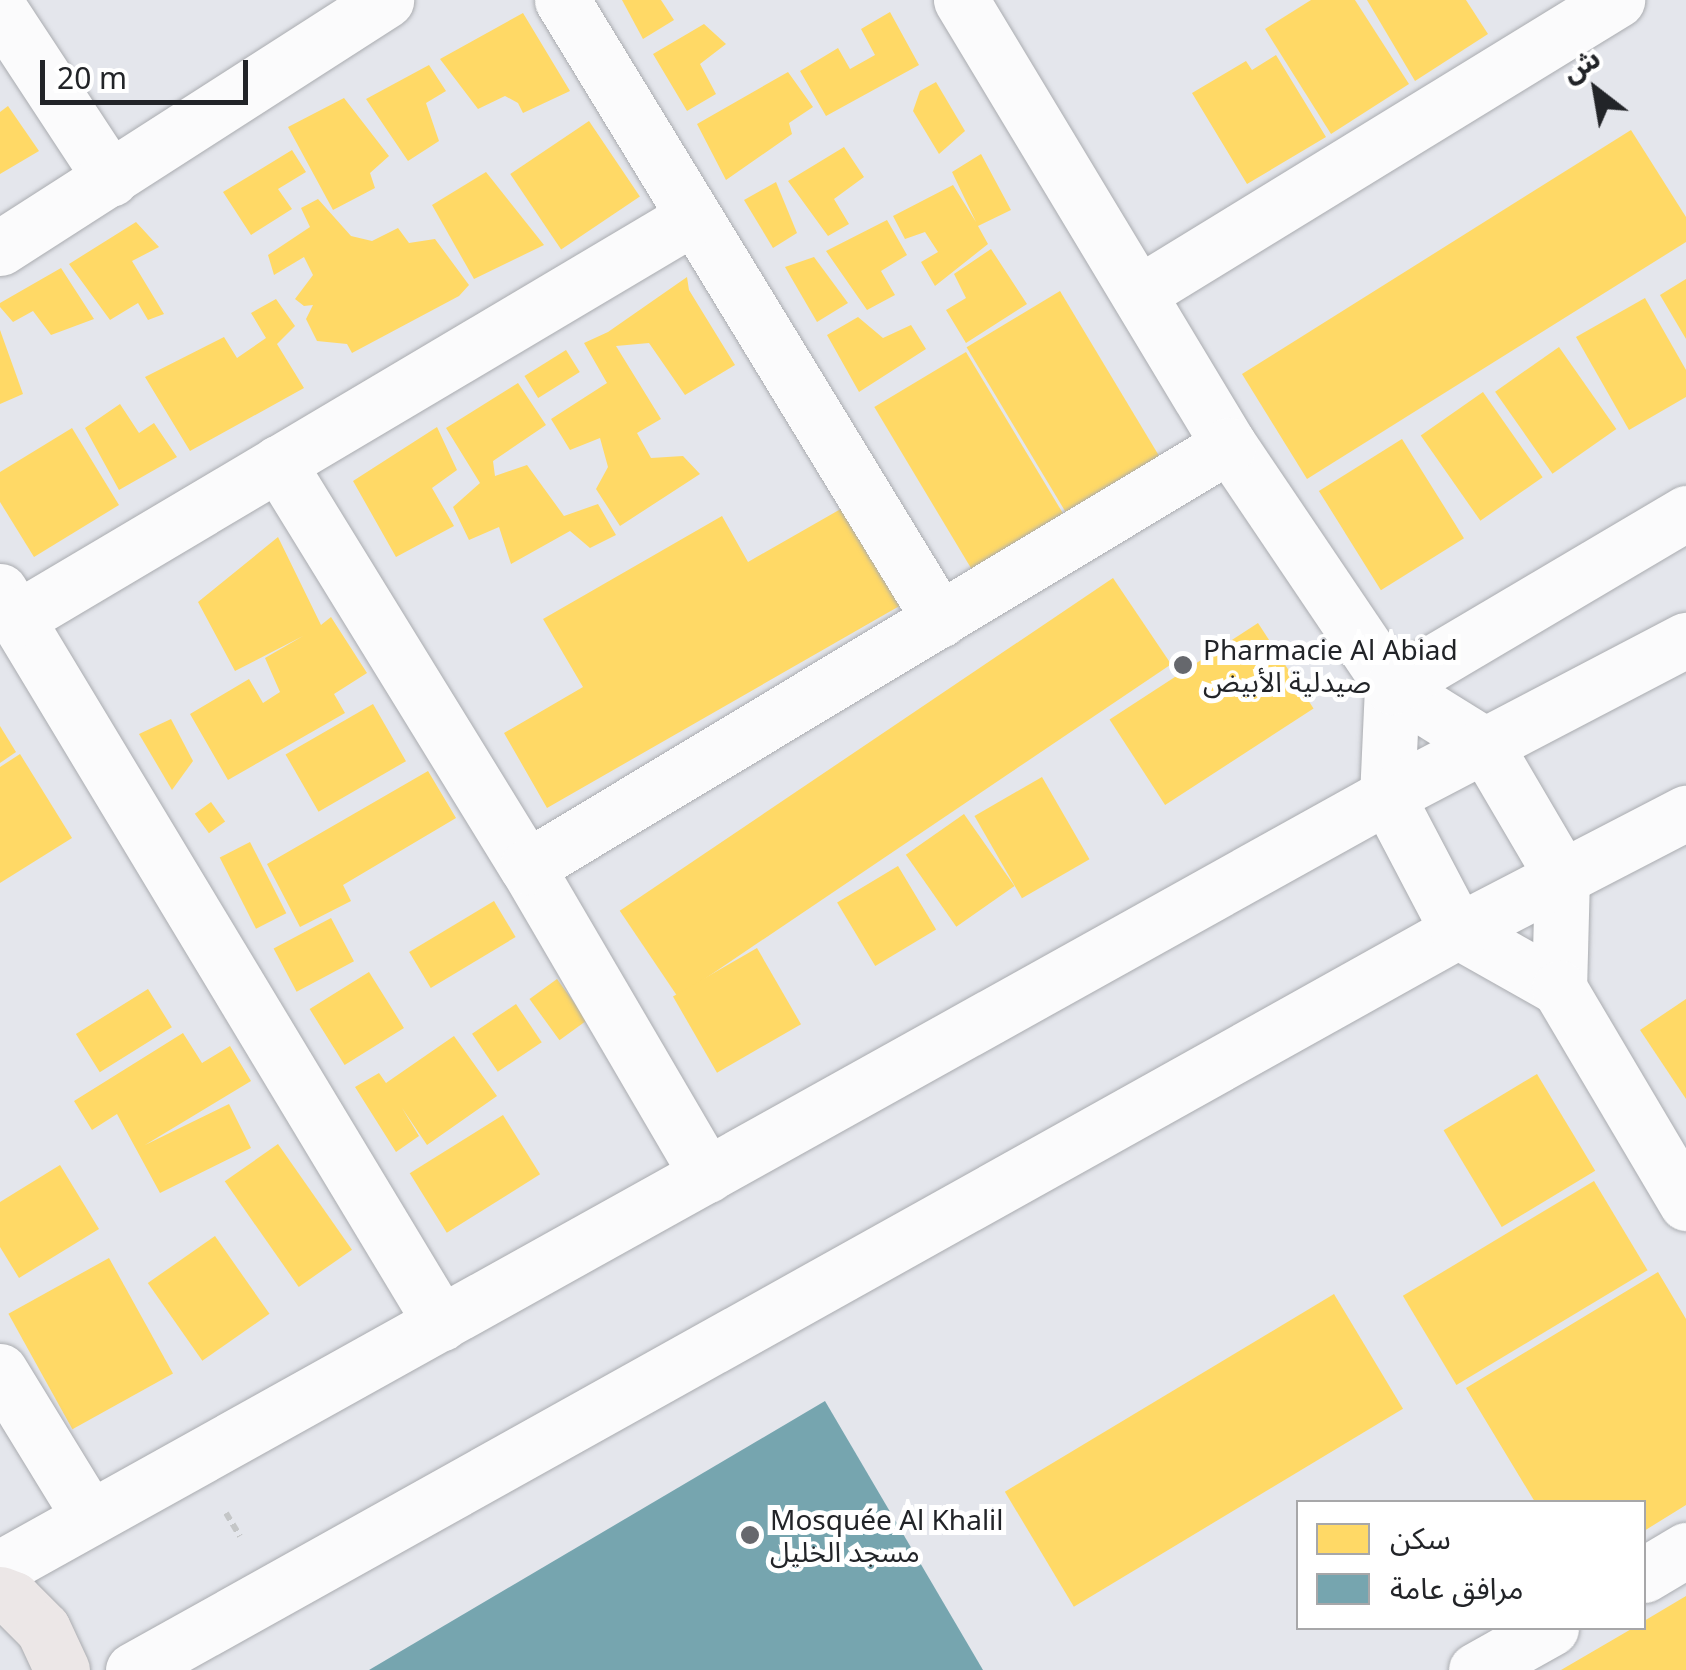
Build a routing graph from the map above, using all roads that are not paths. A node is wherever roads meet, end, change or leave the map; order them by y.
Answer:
1 (386, 0) edge
2 (562, 0) edge
3 (960, 0) edge
4 (1617, 0) edge
5 (0, 10) edge
6 (111, 179) junction
7 (692, 218) junction
8 (0, 248) edge
9 (1139, 292) junction
10 (1229, 445) junction
11 (278, 463) junction
12 (1686, 513) edge
13 (8, 605) edge
14 (940, 620) junction
15 (1686, 640) edge
16 (1392, 687) junction
17 (1485, 746) junction
18 (1387, 796) junction
19 (1686, 813) edge
20 (527, 866) junction
21 (1562, 876) junction
22 (1458, 932) junction
23 (1559, 988) junction
24 (708, 1175) junction
25 (1686, 1203) edge
26 (441, 1323) junction
27 (0, 1371) edge
28 (90, 1518) junction
29 (1686, 1550) edge
30 (0, 1568) edge
31 (1646, 1573) edge
32 (0, 1594) edge
33 (1547, 1630) edge
34 (159, 1664) edge
35 (62, 1670) edge
36 (1476, 1670) edge

1 - 6 street
2 - 7 street
3 - 9 street
4 - 9 street
5 - 6 street
6 - 8 street
7 - 11 street
7 - 14 street
9 - 10 street
10 - 14 street
10 - 16 street
11 - 13 street
11 - 20 street
12 - 16 street
13 - 26 street
14 - 20 street
15 - 17 street
16 - 17 street
16 - 18 street
17 - 18 street
17 - 21 street
18 - 22 street
18 - 24 street
19 - 21 street
20 - 24 street
21 - 22 street
21 - 23 street
22 - 23 street
22 - 34 street
23 - 25 street
24 - 26 street
26 - 28 street
27 - 28 street
28 - 30 street
29 - 31 street
32 - 35 main road
33 - 36 street

